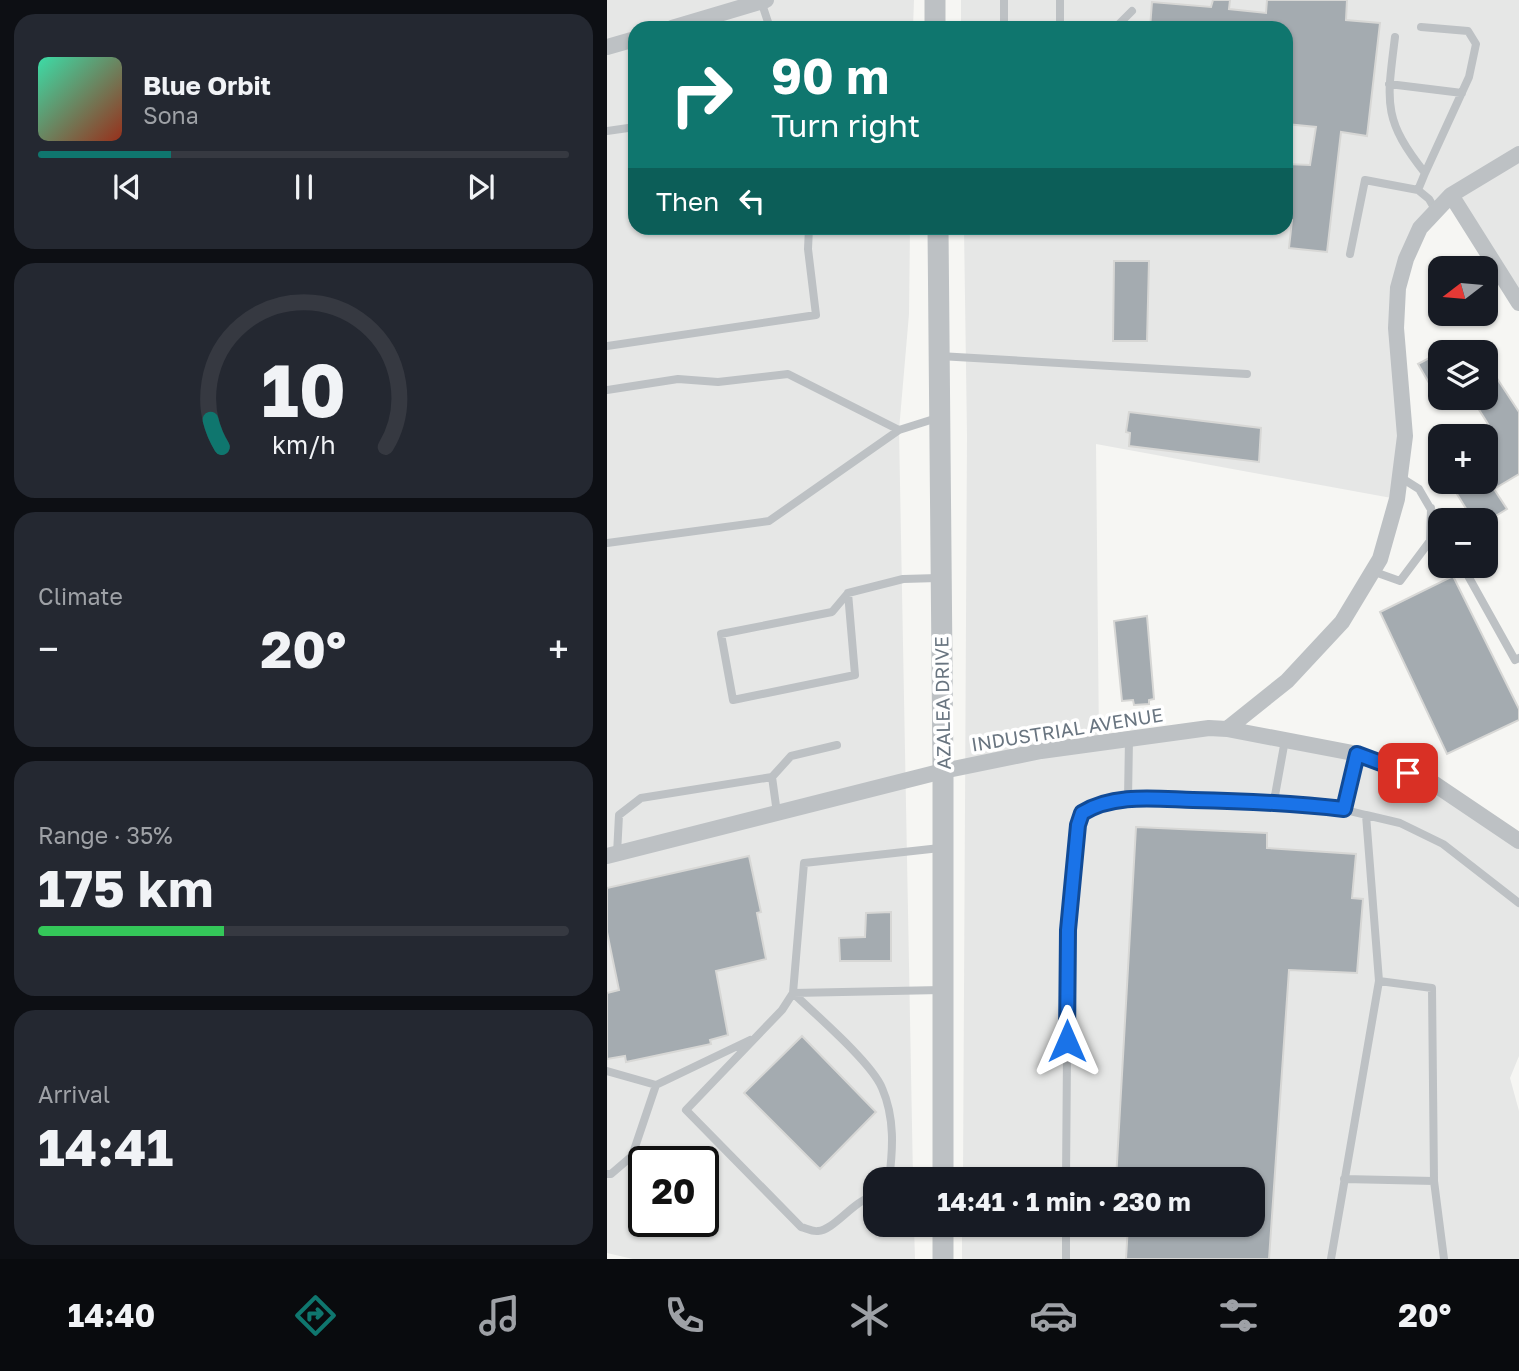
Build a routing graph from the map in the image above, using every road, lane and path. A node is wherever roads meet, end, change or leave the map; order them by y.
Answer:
1 (935, 0) edge
2 (1004, 0) edge
3 (1060, 0) edge
4 (763, 1) edge
5 (1132, 11) dead end
6 (696, 21) edge
7 (768, 21) edge
8 (935, 21) edge
9 (1004, 21) edge
10 (1060, 21) edge
11 (1123, 21) edge
12 (1421, 27) dead end
13 (1395, 37) dead end
14 (628, 41) edge
15 (607, 47) edge
16 (1389, 84) junction
17 (1462, 93) junction
18 (628, 128) edge
19 (607, 131) edge
20 (1519, 154) edge
21 (1425, 173) junction
22 (1418, 190) junction
23 (1451, 195) junction
24 (1436, 211) junction
25 (809, 235) edge
26 (938, 235) edge
27 (1350, 254) dead end
28 (1516, 293) edge
29 (607, 346) edge
30 (939, 356) junction
31 (1247, 374) dead end
32 (607, 390) edge
33 (940, 417) junction
34 (899, 430) junction
35 (1400, 477) junction
36 (1431, 508) edge
37 (607, 543) edge
38 (1428, 544) edge
39 (1372, 571) junction
40 (941, 578) junction
41 (1469, 578) edge
42 (848, 593) junction
43 (1519, 658) edge
44 (1227, 729) junction
45 (1129, 738) junction
46 (1285, 740) junction
47 (837, 745) dead end
48 (1357, 754) junction
49 (943, 771) junction
50 (772, 777) junction
51 (1128, 799) junction
52 (1274, 801) junction
53 (1344, 809) junction
54 (777, 813) junction
55 (1366, 815) junction
56 (1519, 841) edge
57 (943, 848) junction
58 (612, 855) edge
59 (1519, 903) edge
60 (1379, 981) junction
61 (943, 990) junction
62 (793, 993) junction
63 (756, 1038) junction
64 (607, 1071) edge
65 (657, 1085) junction
66 (890, 1167) edge
67 (943, 1167) edge
68 (1066, 1167) edge
69 (607, 1174) edge
70 (1344, 1179) junction
71 (1434, 1181) junction
72 (863, 1199) edge
73 (943, 1237) edge
74 (1066, 1237) edge
75 (943, 1259) edge
76 (1066, 1259) edge
77 (1331, 1259) edge
78 (1444, 1259) edge

1 - 8 street
2 - 9 lane
3 - 10 lane
4 - 6 street
4 - 7 lane
5 - 11 lane
12 - 17 lane
13 - 16 lane
14 - 15 street
16 - 17 lane
16 - 21 lane
17 - 21 lane
18 - 19 lane
20 - 23 street
21 - 22 lane
22 - 24 lane
22 - 27 lane
23 - 24 street
23 - 28 street
24 - 35 street
25 - 29 lane
26 - 30 street, AZALEA DRIVE
30 - 31 lane
30 - 33 street, AZALEA DRIVE
32 - 34 lane
33 - 34 lane
33 - 40 street, AZALEA DRIVE
34 - 37 lane
35 - 36 lane
35 - 39 street
38 - 39 lane
39 - 44 street
40 - 42 lane
40 - 49 street, AZALEA DRIVE
41 - 43 lane
42 - 42 lane
44 - 45 street, INDUSTRIAL AVENUE
44 - 46 street, INDUSTRIAL AVENUE
45 - 49 street, INDUSTRIAL AVENUE
45 - 51 lane
46 - 48 street, INDUSTRIAL AVENUE
46 - 52 lane
47 - 50 lane
48 - 53 lane
48 - 56 street, INDUSTRIAL AVENUE
49 - 54 street, INDUSTRIAL AVENUE
49 - 57 street, AZALEA DRIVE
50 - 54 lane
50 - 58 lane
51 - 52 lane
51 - 68 lane
52 - 53 lane
53 - 55 lane
54 - 58 street, INDUSTRIAL AVENUE
55 - 59 lane
55 - 60 lane
57 - 61 street, AZALEA DRIVE
57 - 62 lane
60 - 70 lane
60 - 71 lane
61 - 62 lane
61 - 67 street, AZALEA DRIVE
62 - 63 lane
62 - 66 lane
63 - 65 lane
63 - 72 lane
64 - 65 lane
65 - 69 lane
70 - 71 lane
70 - 77 lane
71 - 78 lane
73 - 75 street
74 - 76 lane

